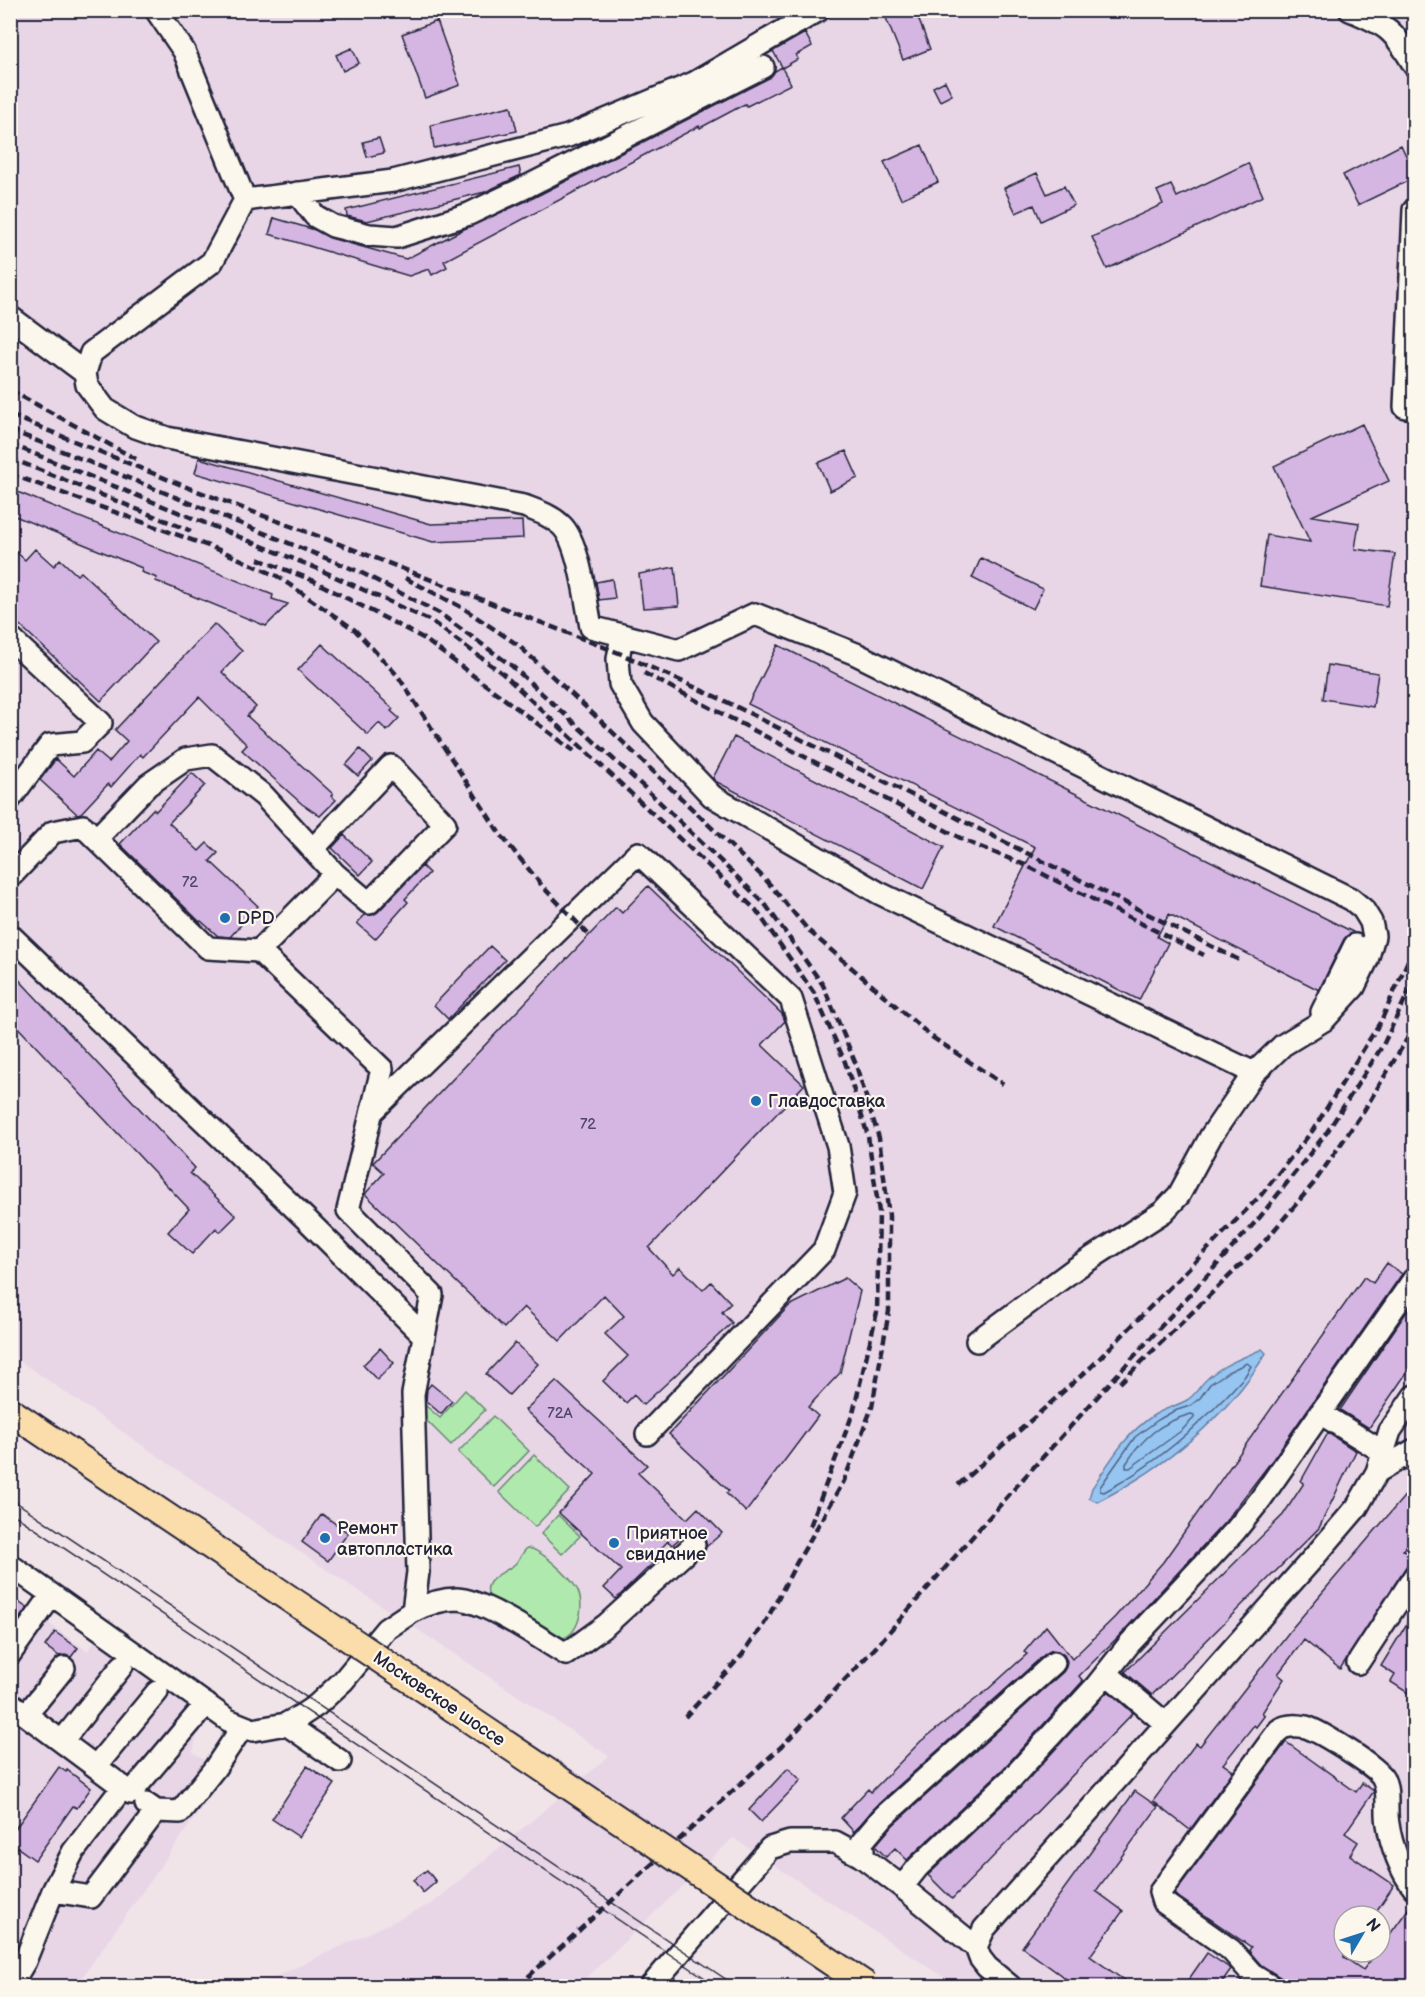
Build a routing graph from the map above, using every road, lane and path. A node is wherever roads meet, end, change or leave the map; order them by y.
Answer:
1 (156, 10) edge
2 (819, 10) edge
3 (1350, 10) edge
4 (1414, 65) edge
5 (763, 67) dead end
6 (297, 193) junction
7 (245, 200) junction
8 (1414, 210) edge
9 (10, 317) edge
10 (85, 373) junction
11 (1405, 407) dead end
12 (622, 635) junction
13 (10, 638) edge
14 (10, 800) edge
15 (96, 838) junction
16 (313, 849) junction
17 (335, 873) junction
18 (10, 877) edge
19 (10, 934) edge
20 (1355, 945) dead end
21 (259, 951) junction
22 (1315, 1026) junction
23 (1254, 1072) junction
24 (372, 1112) junction
25 (1414, 1280) edge
26 (424, 1336) junction
27 (977, 1341) dead end
28 (1414, 1396) edge
29 (10, 1411) edge
30 (1320, 1413) junction
31 (647, 1434) dead end
32 (1414, 1450) edge
33 (1380, 1462) junction
34 (694, 1545) dead end
35 (10, 1565) edge
36 (1414, 1577) edge
37 (52, 1595) junction
38 (412, 1611) junction
39 (10, 1654) edge
40 (1054, 1663) dead end
41 (1358, 1663) dead end
42 (122, 1666) dead end
43 (64, 1668) dead end
44 (1106, 1673) junction
45 (157, 1692) dead end
46 (206, 1704) junction
47 (18, 1709) edge
48 (286, 1724) junction
49 (1167, 1724) junction
50 (243, 1726) junction
51 (62, 1741) junction
52 (340, 1761) dead end
53 (96, 1766) junction
54 (127, 1790) junction
55 (156, 1811) junction
56 (861, 1856) junction
57 (902, 1887) junction
58 (1414, 1888) edge
59 (53, 1891) junction
60 (976, 1947) junction
61 (659, 1984) edge
62 (10, 1986) edge
63 (867, 1986) edge
64 (1010, 1986) edge
65 (1270, 1986) edge

1 - 7 lane
2 - 6 lane
3 - 4 lane
5 - 6 lane
6 - 7 lane
7 - 10 lane
8 - 11 lane
9 - 10 lane
10 - 12 lane
12 - 22 lane
12 - 23 lane
13 - 14 lane
15 - 16 lane
15 - 18 lane
15 - 21 lane
16 - 17 lane
16 - 17 lane
17 - 21 lane
19 - 26 lane
20 - 22 lane
21 - 24 lane
22 - 23 lane
23 - 27 lane
24 - 26 lane
24 - 31 lane
25 - 30 lane
26 - 38 lane
28 - 33 lane
29 - 63 main road, Московское шоссе, bridge
30 - 33 lane
30 - 44 lane
32 - 33 lane
33 - 49 lane
34 - 38 lane
35 - 37 lane
36 - 41 lane
37 - 39 lane
37 - 46 lane
38 - 48 lane
40 - 56 lane
42 - 51 lane
43 - 47 lane
44 - 49 lane
44 - 57 lane
45 - 53 lane
46 - 50 lane
46 - 54 lane
47 - 51 lane
48 - 50 lane
48 - 52 lane
49 - 60 lane
50 - 55 lane
51 - 53 lane
53 - 54 lane
54 - 55 lane
54 - 59 lane
55 - 59 lane
56 - 57 lane
56 - 61 lane
57 - 60 lane
58 - 65 lane
59 - 62 lane
60 - 64 lane

